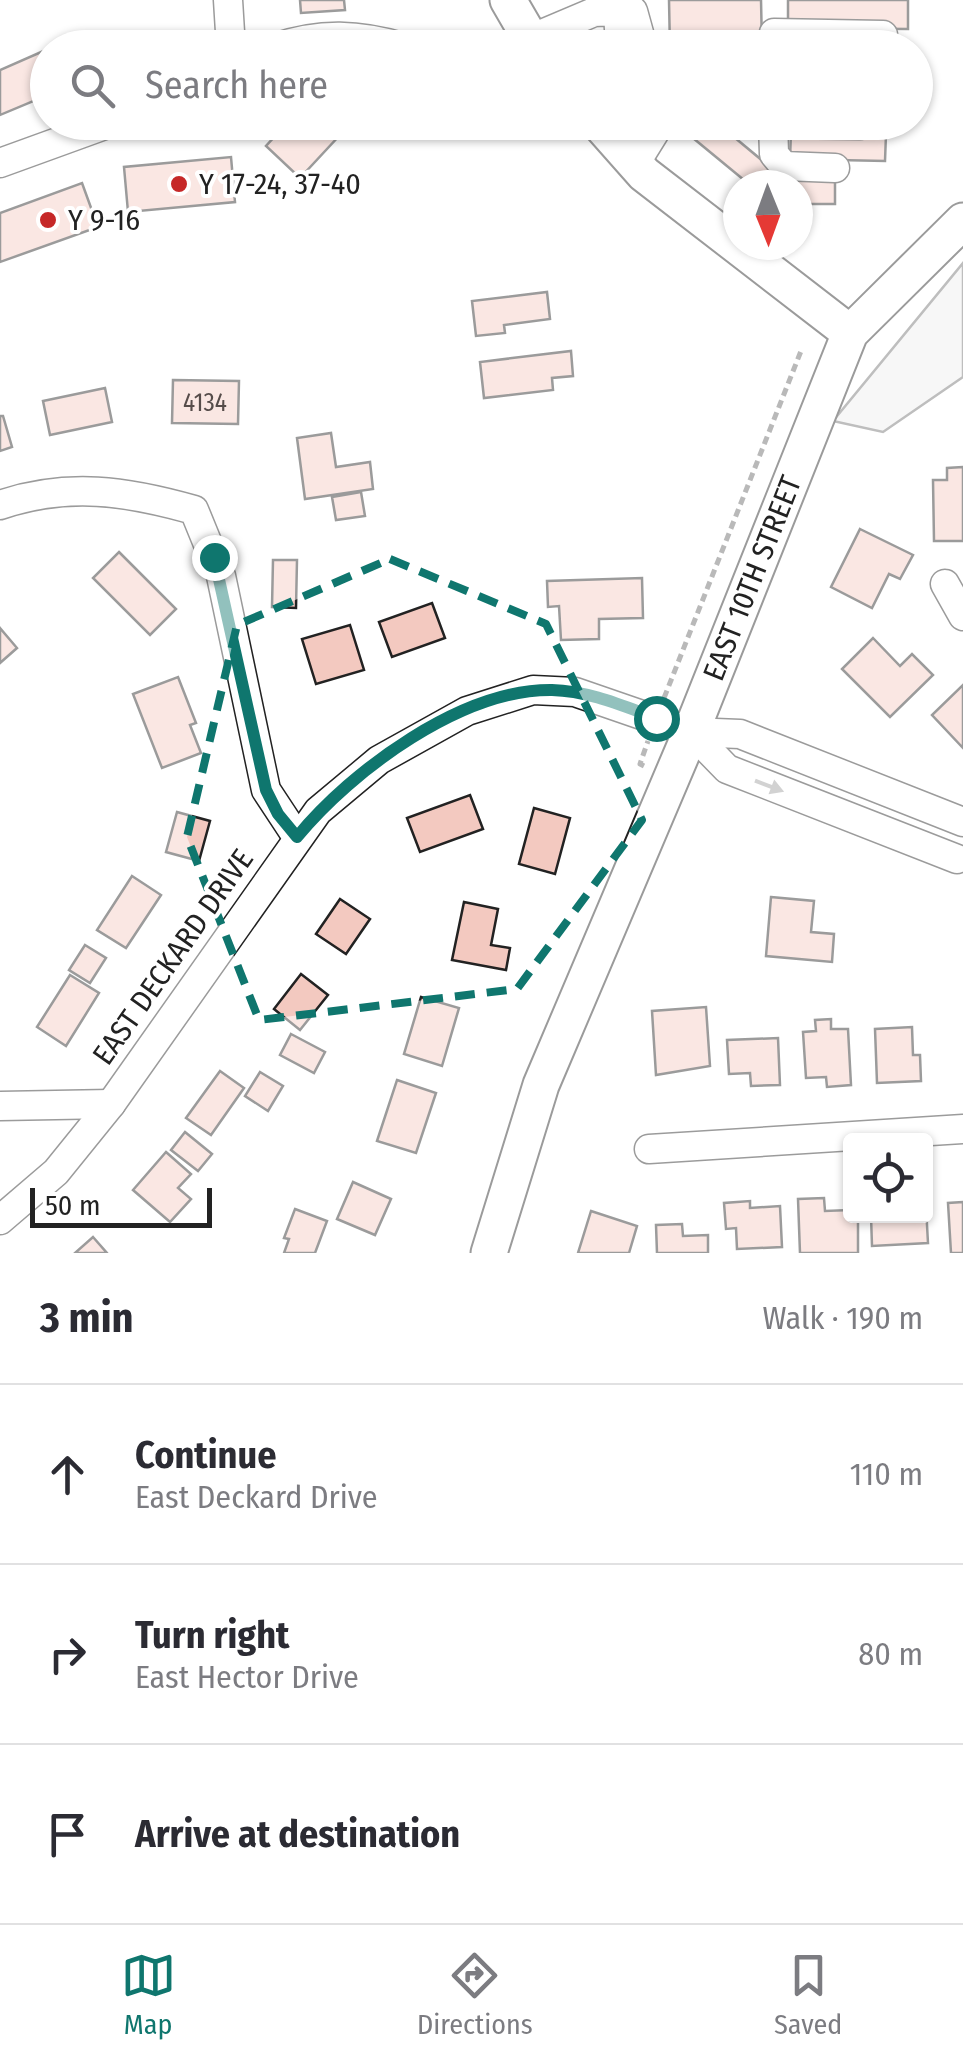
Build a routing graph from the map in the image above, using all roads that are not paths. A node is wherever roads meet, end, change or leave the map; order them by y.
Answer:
1 (228, 0) edge
2 (508, 0) edge
3 (618, 11) junction
4 (230, 30) edge
5 (519, 30) edge
6 (558, 30) edge
7 (619, 30) edge
8 (639, 30) edge
9 (63, 140) edge
10 (614, 140) edge
11 (650, 140) edge
12 (774, 140) edge
13 (0, 163) edge
14 (635, 164) junction
15 (835, 168) dead end
16 (963, 221) edge
17 (850, 334) junction
18 (0, 505) edge
19 (945, 584) dead end
20 (963, 616) edge
21 (691, 732) junction
22 (963, 822) edge
23 (297, 837) junction
24 (961, 858) edge
25 (111, 1104) junction
26 (0, 1106) edge
27 (963, 1130) edge
28 (648, 1149) dead end
29 (0, 1220) edge
30 (489, 1253) edge

1 - 4 street
2 - 5 main road
3 - 6 street
3 - 7 street
3 - 8 street
9 - 13 street
10 - 14 main road
11 - 14 street
12 - 15 street
14 - 17 main road
16 - 17 main road, EAST 10TH STREET
17 - 21 main road, EAST 10TH STREET
18 - 23 street
19 - 20 street
21 - 22 street
21 - 23 street, EAST DECKARD DRIVE
21 -> 24 street
21 - 30 main road, EAST 10TH STREET
23 - 25 street, EAST DECKARD DRIVE
25 - 26 street
25 - 29 street, EAST DECKARD DRIVE
27 - 28 street

